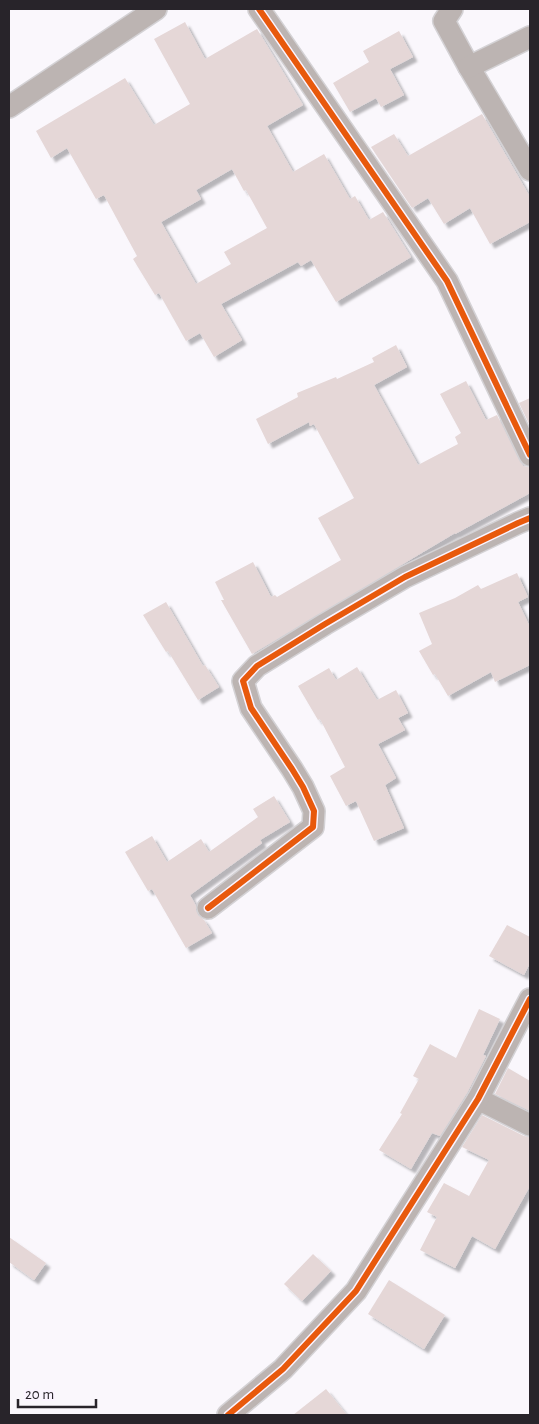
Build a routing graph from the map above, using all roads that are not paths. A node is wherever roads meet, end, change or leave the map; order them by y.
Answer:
1 (156, 9) edge
2 (259, 9) edge
3 (443, 13) edge
4 (530, 37) edge
5 (469, 67) junction
6 (9, 106) edge
7 (530, 170) edge
8 (530, 455) edge
9 (530, 518) edge
10 (208, 908) dead end
11 (530, 999) edge
12 (478, 1099) junction
13 (530, 1125) edge
14 (228, 1415) edge

1 - 6 street
2 - 8 street
3 - 5 street
4 - 5 street
5 - 7 street
9 - 10 street
11 - 12 street
12 - 13 street
12 - 14 street

